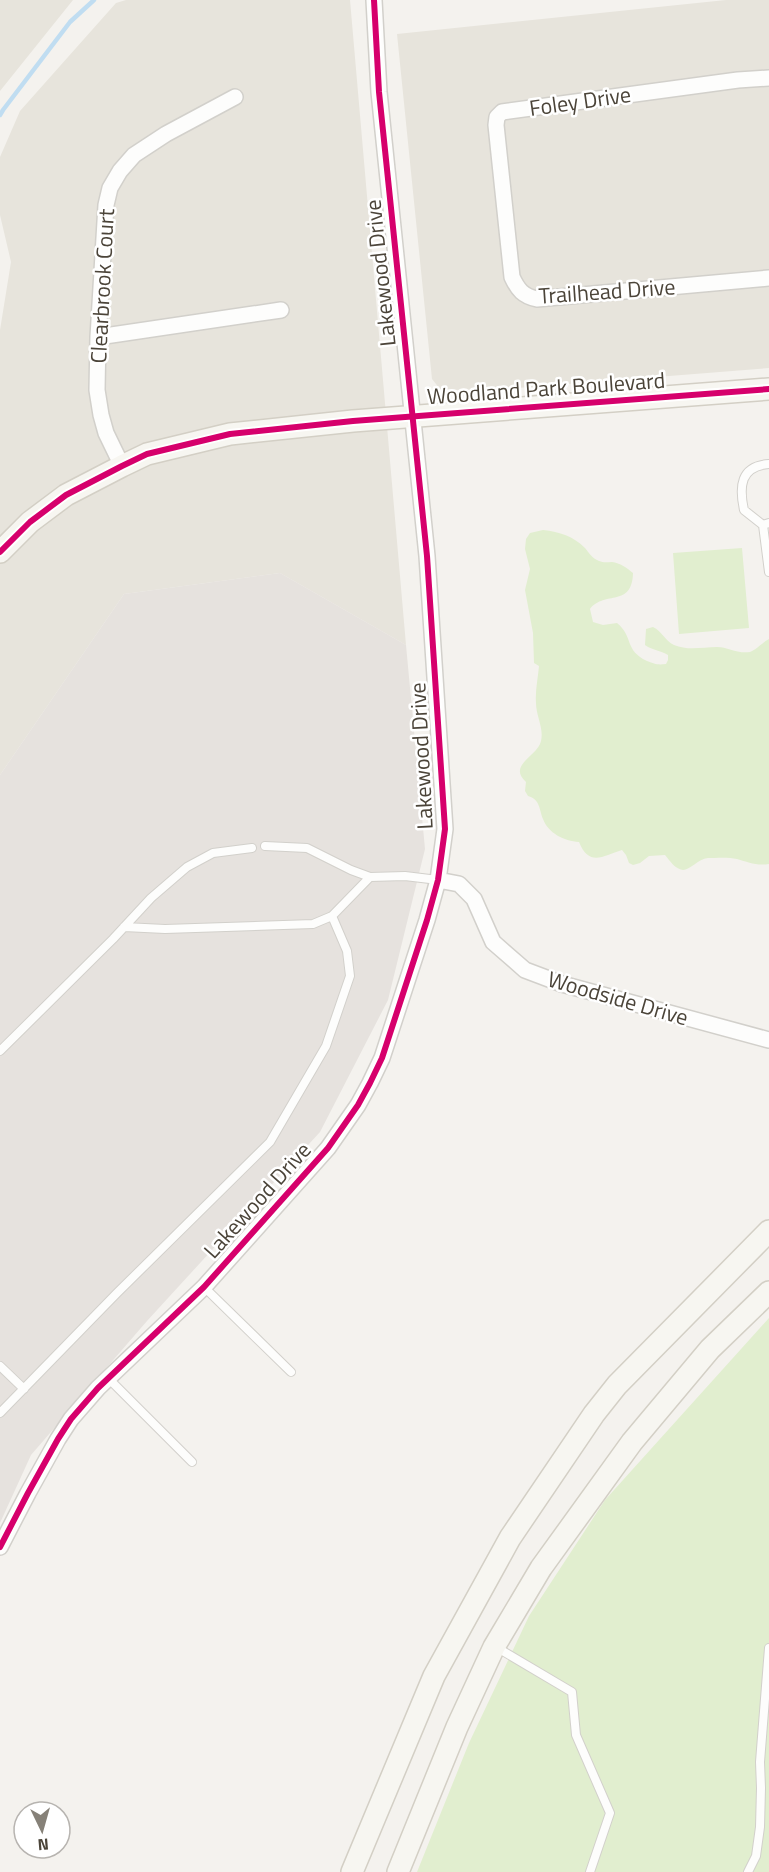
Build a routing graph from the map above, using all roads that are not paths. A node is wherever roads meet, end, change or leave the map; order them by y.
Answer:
1 (374, 0) edge
2 (769, 78) edge
3 (235, 97) dead end
4 (506, 221) joint
5 (769, 278) edge
6 (280, 310) dead end
7 (98, 337) junction
8 (769, 389) edge
9 (413, 416) junction
10 (769, 464) edge
11 (122, 466) junction
12 (766, 524) edge
13 (0, 552) edge
14 (769, 572) edge
15 (265, 846) dead end
16 (252, 848) dead end
17 (370, 877) junction
18 (438, 880) junction
19 (333, 916) junction
20 (124, 927) junction
21 (769, 1040) edge
22 (0, 1051) edge
23 (769, 1231) edge
24 (204, 1287) junction
25 (769, 1292) edge
26 (0, 1366) edge
27 (291, 1372) dead end
28 (108, 1378) junction
29 (24, 1389) junction
30 (0, 1413) edge
31 (192, 1462) dead end
32 (0, 1547) edge
33 (494, 1647) junction
34 (769, 1648) edge
35 (352, 1872) edge
36 (398, 1872) edge
37 (590, 1872) edge
38 (748, 1872) edge

1 - 9 street, Lakewood Drive
2 - 4 street, Foley Drive
3 - 7 street, Clearbrook Court
4 - 5 street, Trailhead Drive
6 - 7 street
7 - 11 street, Clearbrook Court
8 - 9 main road, Woodland Park Boulevard
9 - 11 main road, Woodland Park Boulevard
9 - 18 street, Lakewood Drive
10 - 12 lane
11 - 13 main road, Woodland Park Boulevard
12 - 14 lane
15 - 17 lane
16 - 20 lane
17 - 18 lane
17 - 19 lane
18 - 21 street, Woodside Drive
18 - 24 street, Lakewood Drive
19 - 20 lane
19 - 29 lane
20 - 22 lane
23 - 35 main road
24 - 27 lane
24 - 28 street, Lakewood Drive
25 - 33 main road
26 - 29 lane
28 - 31 lane
28 - 32 street, Lakewood Drive
29 - 30 lane
33 - 36 main road
33 - 37 lane
34 - 38 lane

